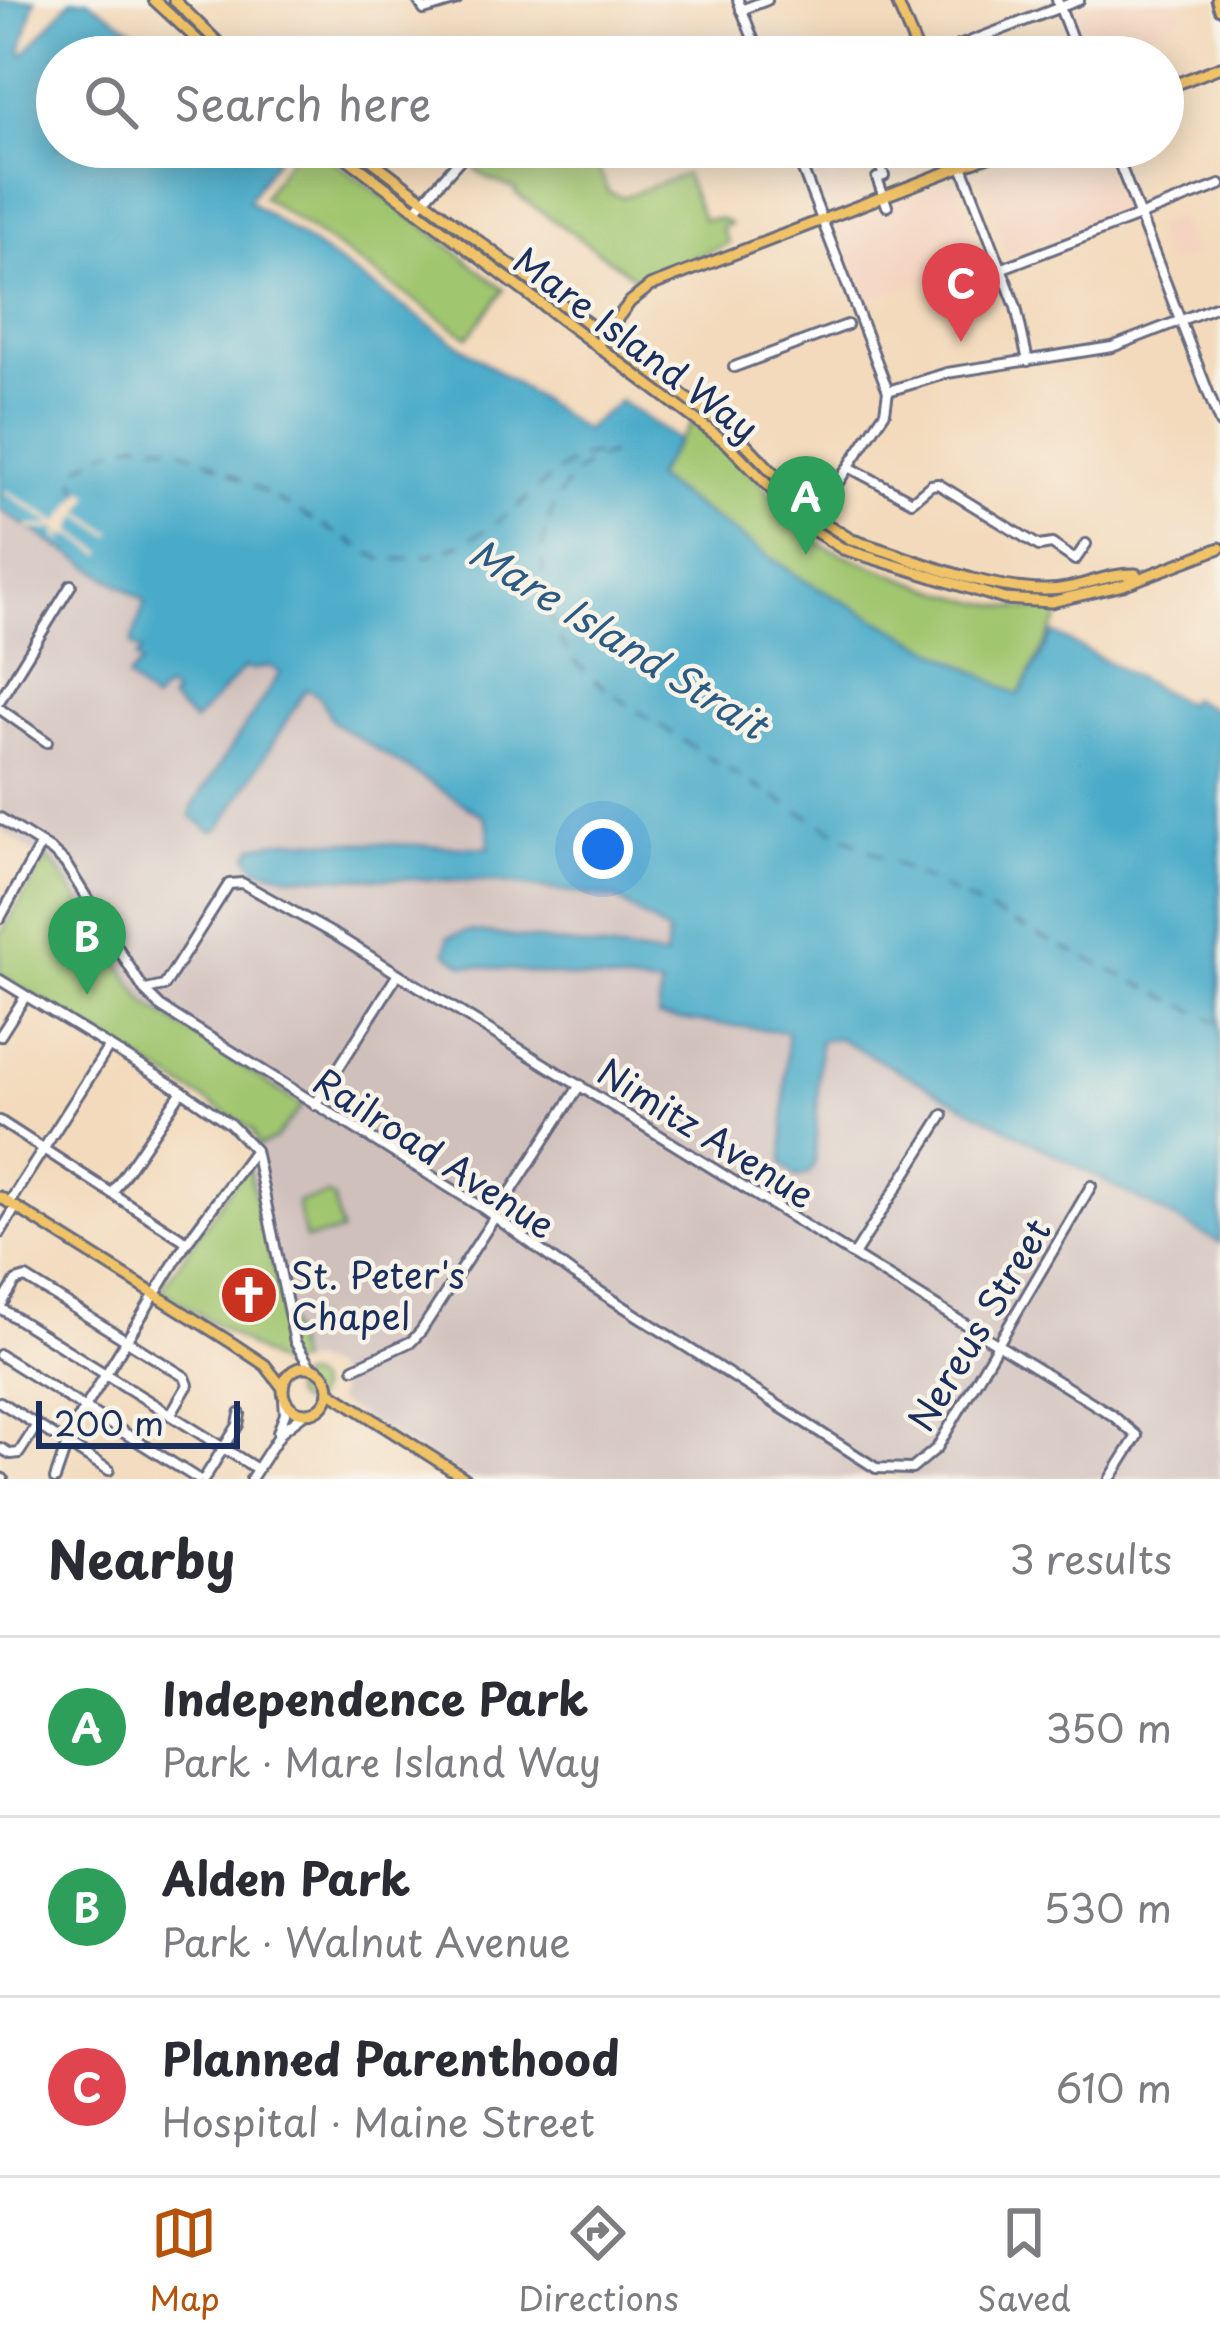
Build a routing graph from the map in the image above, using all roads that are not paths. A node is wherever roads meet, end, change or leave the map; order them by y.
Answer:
1 (154, 0) edge
2 (418, 0) edge
3 (457, 0) edge
4 (767, 0) edge
5 (896, 0) edge
6 (1079, 0) edge
7 (1216, 0) edge
8 (177, 1) edge
9 (1058, 4) edge
10 (740, 5) edge
11 (1220, 9) edge
12 (168, 14) junction
13 (193, 36) edge
14 (212, 36) edge
15 (752, 36) edge
16 (911, 36) edge
17 (981, 36) edge
18 (1071, 36) edge
19 (1220, 67) edge
20 (1184, 81) edge
21 (361, 168) edge
22 (384, 168) edge
23 (452, 168) edge
24 (802, 168) edge
25 (881, 168) edge
26 (958, 168) edge
27 (963, 168) edge
28 (1120, 168) edge
29 (1220, 185) edge
30 (425, 197) junction
31 (885, 201) junction
32 (417, 208) junction
33 (1139, 216) junction
34 (822, 219) junction
35 (1000, 269) junction
36 (1220, 305) edge
37 (1180, 320) junction
38 (848, 325) dead end
39 (600, 341) junction
40 (1028, 361) junction
41 (734, 367) dead end
42 (888, 391) junction
43 (1220, 423) edge
44 (849, 467) junction
45 (812, 522) junction
46 (1087, 544) dead end
47 (1220, 548) edge
48 (71, 585) dead end
49 (0, 704) edge
50 (47, 742) dead end
51 (0, 818) edge
52 (41, 844) junction
53 (0, 918) edge
54 (398, 974) junction
55 (0, 980) edge
56 (144, 990) junction
57 (26, 996) junction
58 (0, 1036) edge
59 (108, 1048) junction
60 (580, 1084) junction
61 (182, 1091) junction
62 (315, 1105) junction
63 (943, 1115) dead end
64 (0, 1121) edge
65 (44, 1148) junction
66 (255, 1150) junction
67 (1091, 1186) dead end
68 (112, 1193) junction
69 (8, 1202) edge
70 (494, 1216) junction
71 (0, 1233) edge
72 (187, 1242) junction
73 (854, 1256) junction
74 (156, 1295) junction
75 (0, 1308) edge
76 (127, 1341) junction
77 (1000, 1345) junction
78 (0, 1355) edge
79 (265, 1365) junction
80 (310, 1368) junction
81 (354, 1368) dead end
82 (295, 1370) junction
83 (106, 1375) junction
84 (329, 1391) junction
85 (283, 1393) junction
86 (0, 1402) edge
87 (85, 1408) junction
88 (321, 1408) junction
89 (358, 1413) junction
90 (240, 1414) dead end
91 (304, 1414) junction
92 (170, 1415) junction
93 (38, 1425) junction
94 (274, 1442) junction
95 (65, 1443) junction
96 (0, 1448) edge
97 (223, 1448) junction
98 (257, 1469) junction
99 (109, 1470) dead end
100 (895, 1471) joint
101 (55, 1479) edge
102 (201, 1479) edge
103 (251, 1479) edge
104 (466, 1479) edge
105 (1110, 1479) edge

1 - 12 main road
2 - 3 street
4 - 10 street
5 - 16 main road
6 - 9 street
7 - 11 main road
8 - 12 street
8 - 14 main road
9 - 17 street
9 - 18 street
10 - 15 street
12 - 13 main road
19 - 20 main road
21 - 32 main road, Mare Island Way
22 - 30 main road, Mare Island Way
23 - 30 street
24 - 34 street
25 - 31 street
26 - 31 main road
27 - 35 street
28 - 33 street
29 - 33 street
30 - 32 street
30 - 39 main road, Mare Island Way
31 - 34 main road
32 - 39 main road, Mare Island Way
33 - 35 street
33 - 37 street
34 - 39 main road
34 - 42 street
35 - 40 street
36 - 37 street
37 - 40 street
37 - 43 street
38 - 41 street
39 - 45 main road, Mare Island Way
40 - 42 street
42 - 44 street
44 - 45 street
44 - 46 street
45 - 47 main road, Mare Island Way
48 - 49 street
49 - 50 street
51 - 52 street, Railroad Avenue
52 - 53 street
52 - 56 street, Railroad Avenue
54 - 56 street, Nimitz Avenue
54 - 60 street, Nimitz Avenue
54 - 62 street
55 - 57 street
56 - 62 street, Railroad Avenue
57 - 58 street
57 - 59 street
59 - 61 street
59 - 65 street
60 - 70 street
60 - 73 street, Nimitz Avenue
61 - 66 street
61 - 68 street
62 - 70 street, Railroad Avenue
63 - 73 street
64 - 65 street
65 - 68 street
65 - 69 street
66 - 72 street
66 - 80 street
67 - 77 street, Nereus Street
68 - 72 street
69 - 71 street
69 - 74 main road
70 - 81 street
70 - 100 street, Railroad Avenue
72 - 74 street
73 - 77 street, Nimitz Avenue
74 - 76 street
74 - 79 main road
75 - 76 street
75 - 83 street
76 - 83 street
76 - 92 street
77 - 100 street, Nereus Street
77 - 105 street, Nimitz Avenue
78 - 87 street
79 - 82 main road
79 - 85 main road
80 - 82 main road
80 - 84 main road
82 - 85 main road
83 - 87 street
83 - 92 street
84 - 88 main road
84 - 89 main road
85 - 91 main road
85 - 94 street
86 - 93 street
87 - 95 street
87 - 102 street
88 - 89 main road
88 - 91 main road
89 - 104 main road
90 - 97 street
91 - 94 street
92 - 97 street
93 - 95 street
93 - 96 street
94 - 98 street
95 - 99 street
95 - 101 street
97 - 98 street
97 - 102 street
98 - 103 street

